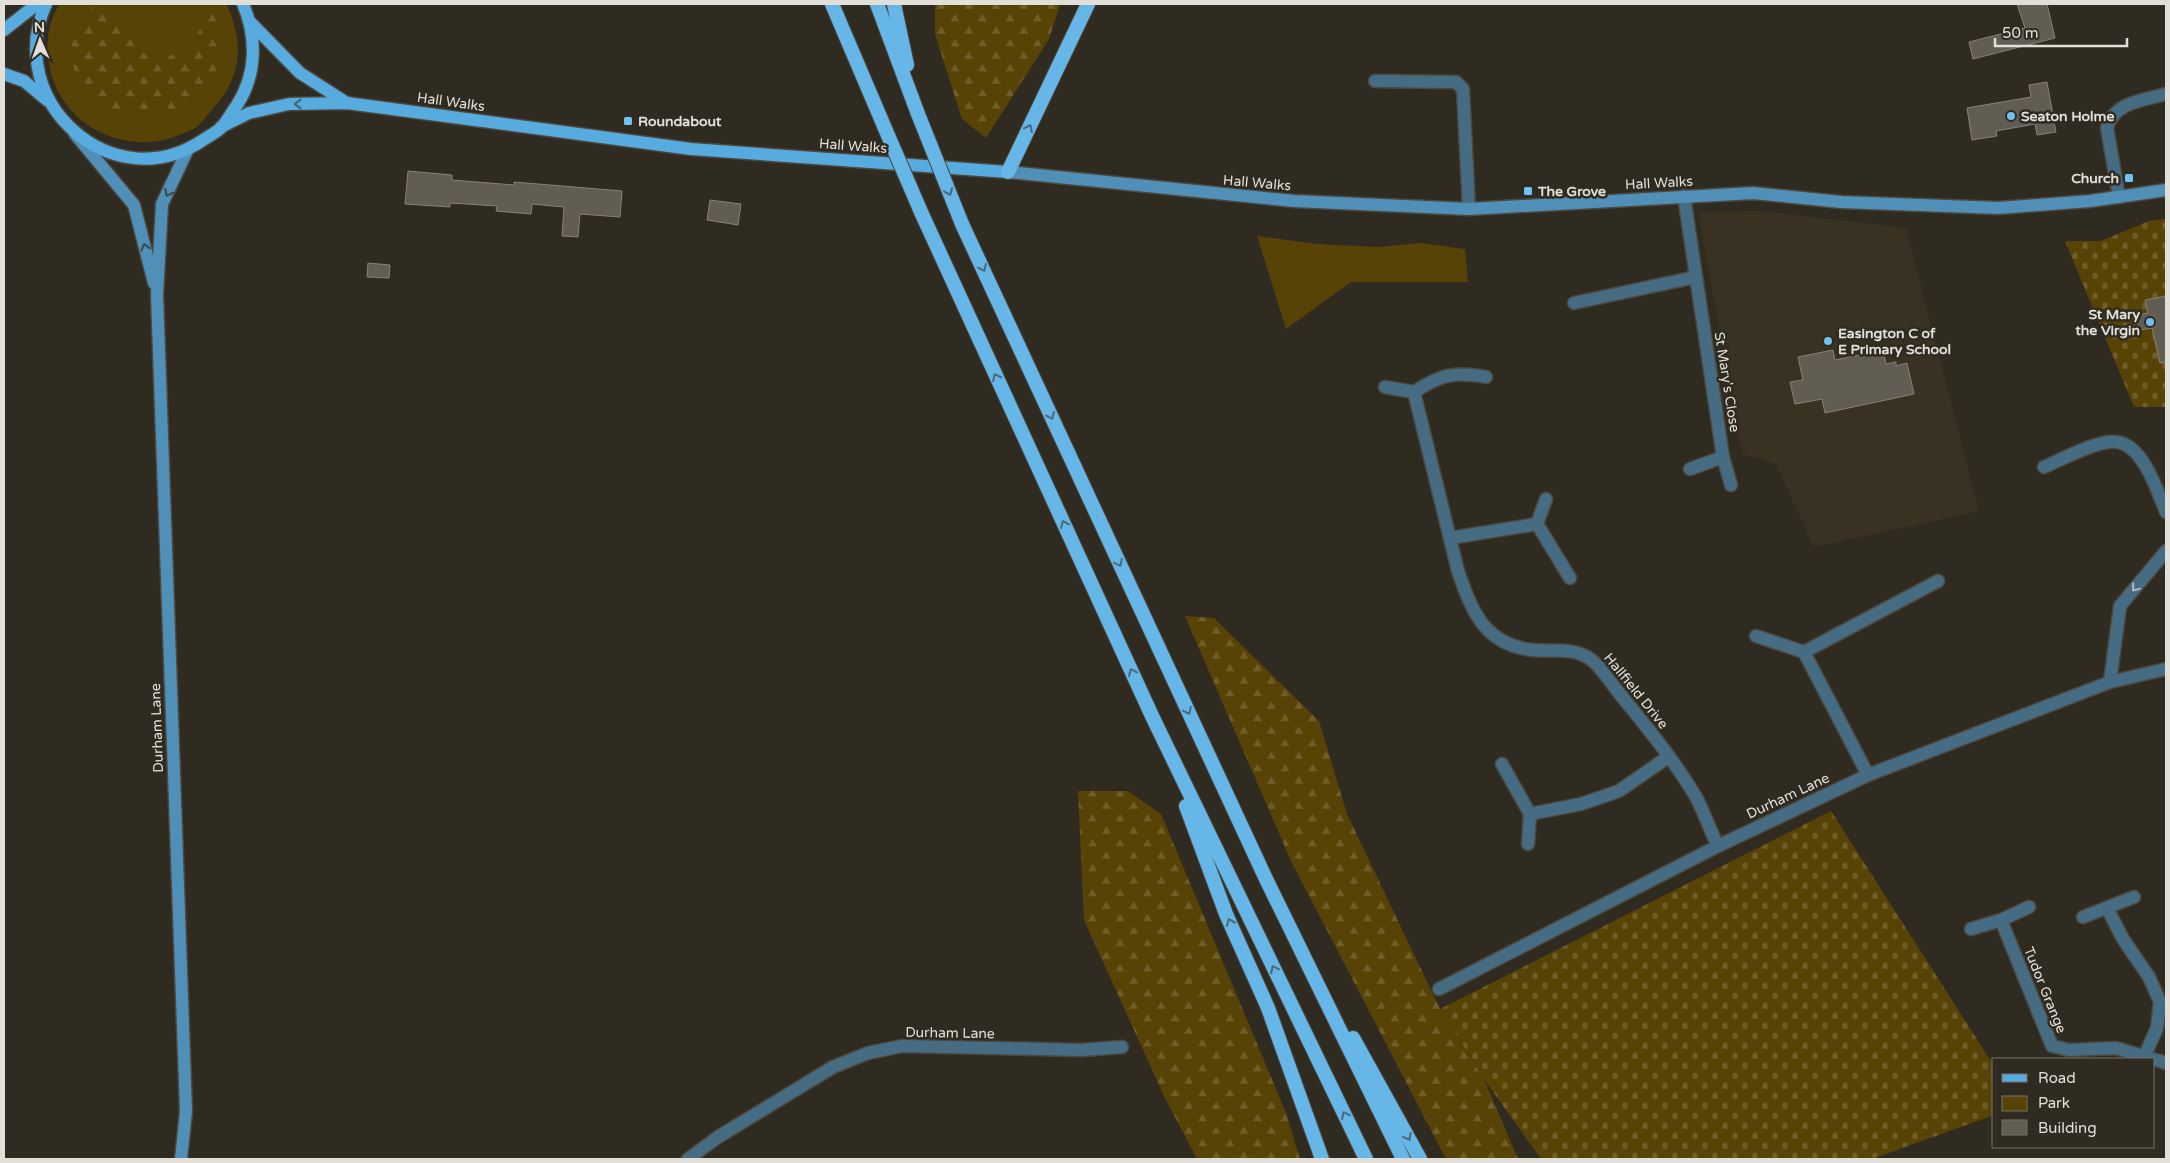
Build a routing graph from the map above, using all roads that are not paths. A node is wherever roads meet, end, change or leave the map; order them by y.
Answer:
1 (37, 4) edge
2 (46, 4) edge
3 (243, 4) edge
4 (832, 4) edge
5 (840, 4) edge
6 (877, 4) edge
7 (894, 4) edge
8 (1088, 4) edge
9 (250, 22) junction
10 (4, 30) edge
11 (4, 74) edge
12 (1375, 81) dead end
13 (2166, 94) edge
14 (48, 101) junction
15 (347, 103) junction
16 (918, 114) junction
17 (884, 126) junction
18 (221, 127) junction
19 (72, 132) junction
20 (188, 149) junction
21 (1008, 172) junction
22 (2166, 190) edge
23 (1684, 196) junction
24 (2119, 196) junction
25 (1469, 210) junction
26 (1696, 277) junction
27 (157, 295) junction
28 (1574, 302) dead end
29 (1486, 377) dead end
30 (1385, 387) dead end
31 (1414, 392) junction
32 (1723, 456) junction
33 (2044, 467) dead end
34 (1690, 469) dead end
35 (1731, 485) dead end
36 (1546, 499) dead end
37 (2166, 512) edge
38 (1537, 524) junction
39 (1450, 538) junction
40 (2166, 551) edge
41 (1570, 578) dead end
42 (1938, 581) dead end
43 (1756, 636) dead end
44 (1804, 652) junction
45 (2166, 669) edge
46 (2110, 682) junction
47 (1152, 716) junction
48 (1668, 757) junction
49 (1502, 764) dead end
50 (1868, 775) junction
51 (1530, 814) junction
52 (1528, 844) dead end
53 (1718, 846) junction
54 (1266, 879) junction
55 (2134, 897) dead end
56 (2029, 908) dead end
57 (2107, 908) junction
58 (2083, 917) dead end
59 (2001, 920) junction
60 (1971, 929) dead end
61 (1439, 989) dead end
62 (1122, 1047) dead end
63 (2145, 1055) junction
64 (2153, 1058) edge
65 (181, 1159) edge
66 (688, 1159) edge
67 (1322, 1159) edge
68 (1366, 1159) edge
69 (1403, 1159) edge
70 (1420, 1159) edge

1 - 10 main road
2 - 14 main road
3 - 9 main road
4 - 17 highway
5 - 17 highway
6 - 16 highway
7 - 16 highway
21 -> 8 highway
9 - 15 main road, Hall Walks
9 - 18 main road
11 - 14 main road
12 - 25 street
13 - 24 street
14 - 19 main road
15 -> 18 main road, Hall Walks
15 - 21 main road, Hall Walks
16 -> 54 highway, bridge
47 -> 17 highway, bridge
18 - 20 main road
19 - 20 main road
27 -> 19 main road, Durham Lane
20 -> 27 main road, Durham Lane
21 - 25 main road, Hall Walks
22 - 24 main road, Hall Walks
23 - 24 main road, Hall Walks
23 - 25 main road, Hall Walks
23 - 26 street, St Mary's Close
26 - 28 street
26 - 32 street, St Mary's Close
27 - 65 main road, Durham Lane
29 - 31 street
30 - 31 street
31 - 39 street, Hallfield Drive
32 - 34 street
32 - 35 street, St Mary's Close
33 - 37 street
36 - 38 street
38 - 39 street
38 - 41 street
39 - 48 street, Hallfield Drive
40 -> 46 street
42 - 44 street
43 - 44 street
44 - 50 street
45 - 46 street, Durham Lane
46 - 50 street, Durham Lane
67 -> 47 highway
68 -> 47 highway
48 - 51 street
48 - 53 street, Hallfield Drive
49 - 51 street
50 - 53 street, Durham Lane
51 - 52 street
53 - 61 street, Durham Lane
54 - 69 highway
54 -> 70 highway
55 - 57 street
56 - 59 street
57 - 58 street
57 - 63 street
59 - 60 street
59 - 63 street, Tudor Grange
62 - 66 street, Durham Lane
63 - 64 street, Tudor Grange

